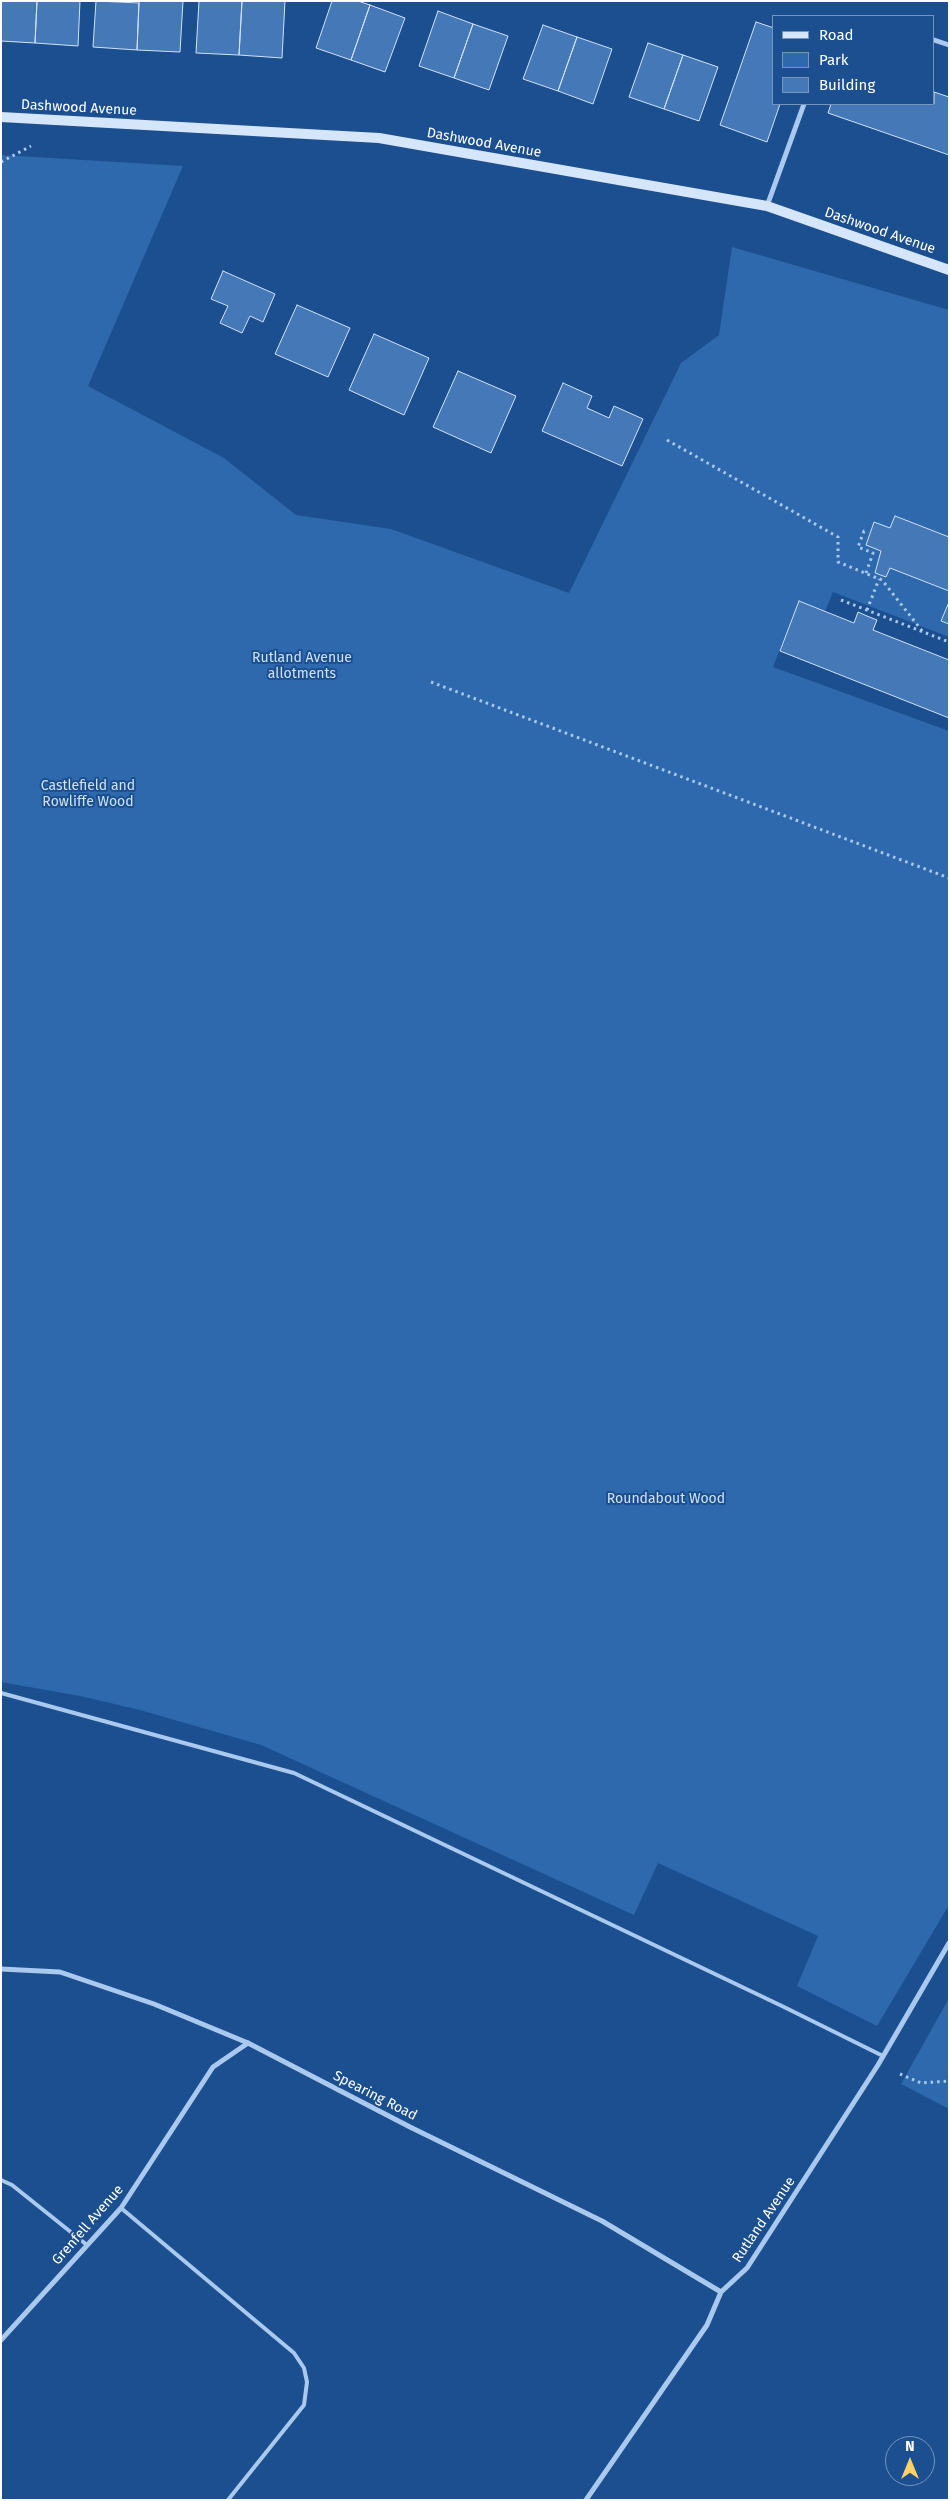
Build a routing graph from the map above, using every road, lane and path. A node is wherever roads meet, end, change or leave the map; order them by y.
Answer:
1 (935, 40) edge
2 (949, 45) edge
3 (804, 105) edge
4 (1, 117) edge
5 (766, 206) junction
6 (949, 270) edge
7 (667, 440) dead end
8 (868, 532) dead end
9 (866, 573) junction
10 (879, 578) junction
11 (841, 600) dead end
12 (867, 610) junction
13 (922, 632) junction
14 (949, 642) edge
15 (431, 682) dead end
16 (949, 878) edge
17 (1, 1693) edge
18 (949, 1943) edge
19 (1, 1969) edge
20 (248, 2043) junction
21 (883, 2056) junction
22 (878, 2065) junction
23 (949, 2081) edge
24 (1, 2180) edge
25 (121, 2208) junction
26 (87, 2245) junction
27 (721, 2292) junction
28 (1, 2340) edge
29 (228, 2500) edge
30 (586, 2500) edge

1 - 2 street
3 - 5 street
4 - 5 street, Dashwood Avenue
5 - 6 street, Dashwood Avenue
7 - 9 path
8 - 9 path
9 - 10 path
10 - 12 path
10 - 13 path
11 - 12 path
12 - 13 path
13 - 14 path
15 - 16 path
17 - 21 lane
18 - 21 street, Rutland Avenue
19 - 20 street, Spearing Road
20 - 25 street, Grenfell Avenue
20 - 27 street, Spearing Road
21 - 22 street, Rutland Avenue
22 - 23 path
22 - 27 street, Rutland Avenue
24 - 26 lane
25 - 26 street, Grenfell Avenue
25 - 29 lane
26 - 28 street, Grenfell Avenue
27 - 30 street, Rutland Avenue

